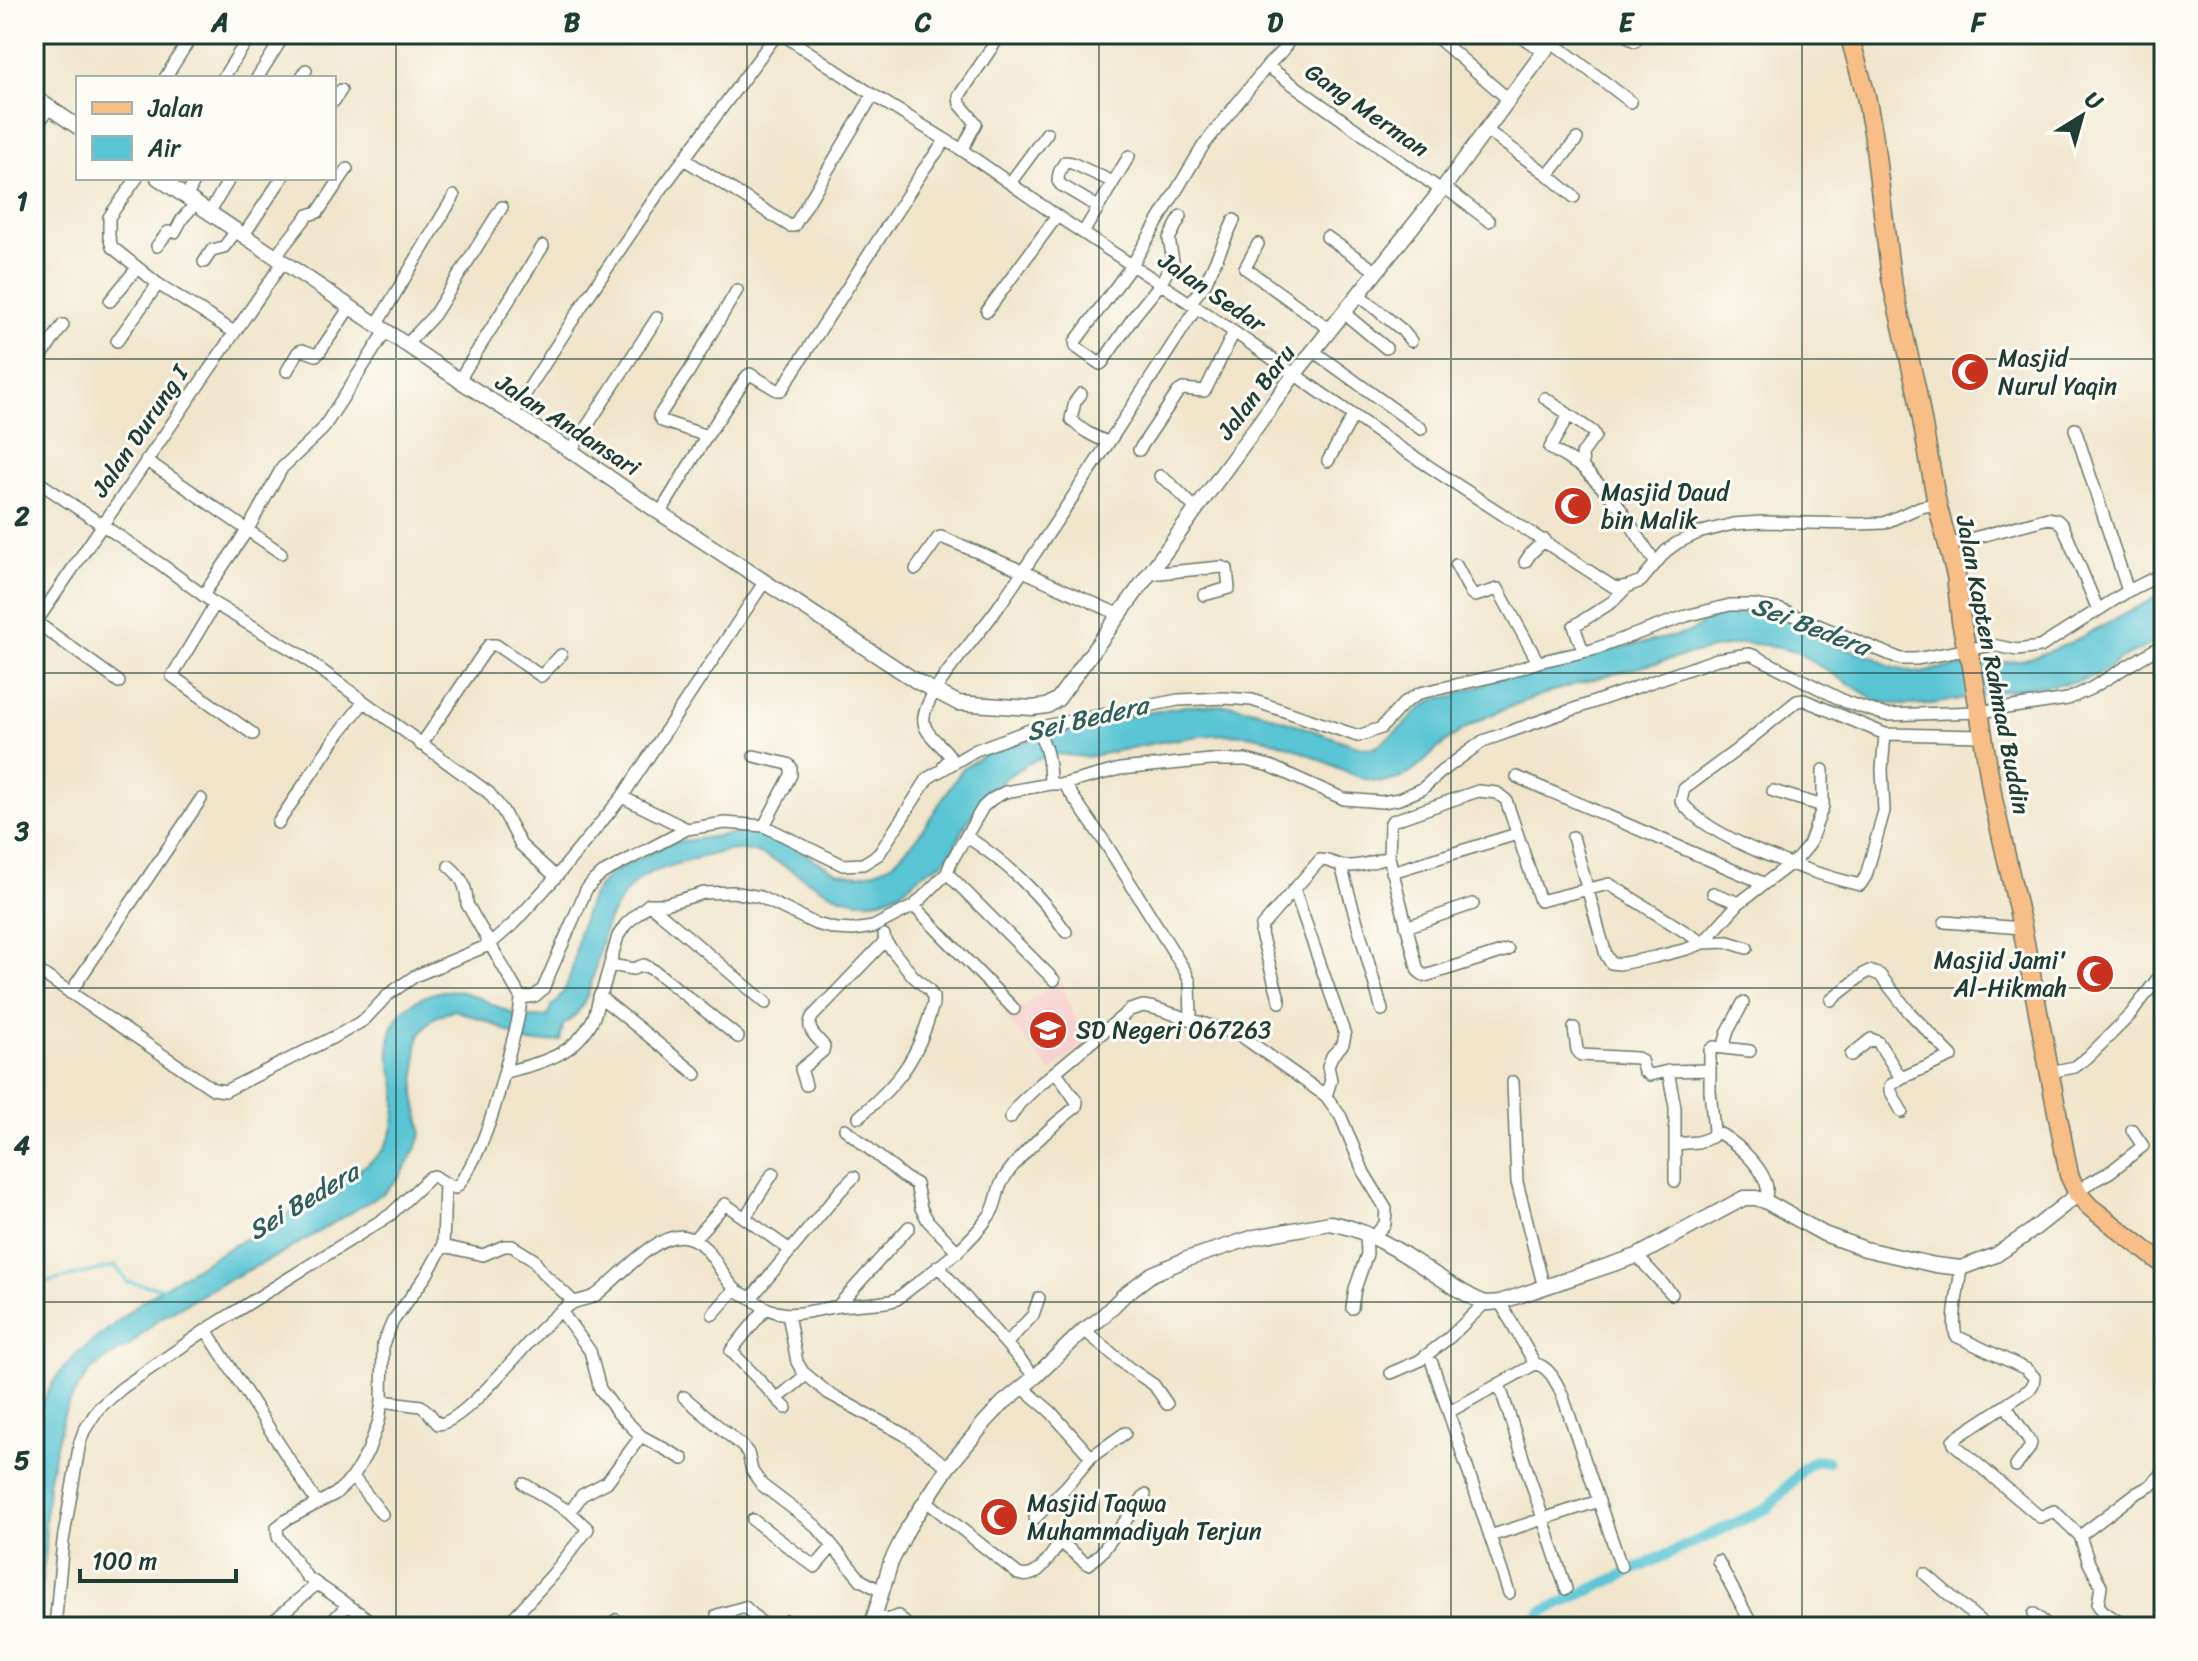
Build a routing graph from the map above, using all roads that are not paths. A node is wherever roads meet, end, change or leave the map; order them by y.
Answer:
1 (193, 34) edge
2 (251, 34) edge
3 (285, 34) edge
4 (779, 34) edge
5 (1001, 34) edge
6 (1294, 34) edge
7 (1517, 34) edge
8 (1437, 35) edge
9 (1851, 39) edge
10 (1551, 43) edge
11 (1267, 66) junction
12 (166, 76) edge
13 (224, 76) edge
14 (258, 76) edge
15 (341, 90) dead end
16 (873, 95) junction
17 (34, 97) edge
18 (336, 98) edge
19 (1508, 99) junction
20 (1631, 102) dead end
21 (49, 108) junction
22 (76, 126) edge
23 (34, 130) edge
24 (1486, 130) junction
25 (1047, 133) dead end
26 (1577, 139) dead end
27 (946, 140) junction
28 (962, 150) junction
29 (1129, 156) dead end
30 (684, 159) junction
31 (347, 169) dead end
32 (1548, 175) junction
33 (136, 180) edge
34 (161, 180) edge
35 (196, 180) edge
36 (229, 180) edge
37 (280, 180) edge
38 (1113, 182) junction
39 (1010, 183) junction
40 (1443, 188) junction
41 (454, 196) dead end
42 (1574, 197) dead end
43 (191, 200) junction
44 (502, 207) dead end
45 (1098, 207) junction
46 (209, 213) junction
47 (1057, 216) junction
48 (1181, 216) dead end
49 (1234, 220) dead end
50 (1489, 221) dead end
51 (1083, 233) junction
52 (240, 234) junction
53 (1327, 237) dead end
54 (1258, 244) dead end
55 (157, 246) dead end
56 (543, 246) dead end
57 (279, 259) junction
58 (204, 262) dead end
59 (1132, 265) junction
60 (137, 268) junction
61 (1377, 272) junction
62 (1161, 283) junction
63 (158, 284) junction
64 (737, 290) dead end
65 (1359, 295) junction
66 (110, 301) dead end
67 (1193, 305) junction
68 (350, 307) junction
69 (987, 311) dead end
70 (1344, 313) junction
71 (657, 318) dead end
72 (63, 325) dead end
73 (382, 328) junction
74 (1331, 330) junction
75 (234, 332) junction
76 (1234, 332) junction
77 (117, 341) dead end
78 (1411, 341) dead end
79 (407, 344) junction
80 (1386, 348) dead end
81 (1313, 351) junction
82 (34, 367) edge
83 (287, 371) dead end
84 (1294, 375) junction
85 (459, 380) junction
86 (1081, 394) dead end
87 (1545, 398) dead end
88 (513, 413) junction
89 (1569, 415) junction
90 (1353, 416) junction
91 (1421, 429) dead end
92 (2075, 429) dead end
93 (707, 436) junction
94 (1109, 442) junction
95 (1139, 450) dead end
96 (571, 451) junction
97 (146, 460) junction
98 (1328, 461) dead end
99 (1583, 468) junction
100 (1160, 476) dead end
101 (34, 479) edge
102 (1937, 504) junction
103 (1197, 510) junction
104 (660, 513) junction
105 (103, 524) junction
106 (248, 529) junction
107 (1545, 540) junction
108 (1948, 545) junction
109 (281, 553) dead end
110 (1525, 562) dead end
111 (1655, 562) junction
112 (1456, 565) dead end
113 (916, 569) dead end
114 (1023, 571) junction
115 (2164, 573) edge
116 (1149, 574) junction
117 (765, 581) junction
118 (1622, 587) junction
119 (2128, 591) junction
120 (204, 594) junction
121 (1204, 595) dead end
122 (215, 604) junction
123 (39, 606) edge
124 (2098, 610) junction
125 (1120, 615) junction
126 (35, 624) edge
127 (2164, 644) edge
128 (1583, 651) junction
129 (561, 655) dead end
130 (1969, 655) junction
131 (1538, 662) junction
132 (119, 682) dead end
133 (934, 692) junction
134 (363, 703) junction
135 (958, 703) joint
136 (1978, 704) junction
137 (1038, 731) junction
138 (253, 734) dead end
139 (1885, 734) junction
140 (1983, 736) junction
141 (421, 745) junction
142 (754, 756) dead end
143 (1823, 770) dead end
144 (934, 773) junction
145 (1517, 777) dead end
146 (1050, 784) junction
147 (1064, 784) junction
148 (1773, 791) dead end
149 (622, 797) junction
150 (201, 799) dead end
151 (1823, 806) junction
152 (278, 823) dead end
153 (764, 826) junction
154 (687, 829) junction
155 (1517, 834) junction
156 (967, 837) junction
157 (1573, 837) dead end
158 (1389, 857) junction
159 (1789, 865) junction
160 (449, 866) dead end
161 (1341, 866) junction
162 (1392, 872) junction
163 (947, 873) junction
164 (556, 877) junction
165 (1763, 883) junction
166 (1294, 889) junction
167 (1588, 889) junction
168 (1713, 893) dead end
169 (1739, 903) junction
170 (649, 904) junction
171 (1473, 904) dead end
172 (914, 906) junction
173 (885, 922) junction
174 (1945, 922) dead end
175 (1406, 927) junction
176 (2022, 928) junction
177 (1066, 932) dead end
178 (885, 941) junction
179 (1703, 943) junction
180 (489, 945) junction
181 (1747, 948) dead end
182 (1508, 950) dead end
183 (611, 965) junction
184 (34, 968) edge
185 (2164, 970) edge
186 (1054, 980) dead end
187 (70, 993) junction
188 (599, 996) junction
189 (521, 998) junction
190 (1831, 1000) dead end
191 (1280, 1002) dead end
192 (766, 1003) dead end
193 (1743, 1003) dead end
194 (1014, 1009) dead end
195 (1382, 1010) dead end
196 (1191, 1019) junction
197 (1574, 1028) dead end
198 (738, 1037) dead end
199 (1723, 1048) junction
200 (1750, 1051) dead end
201 (1851, 1055) dead end
202 (1710, 1070) junction
203 (1668, 1071) junction
204 (505, 1072) junction
205 (1056, 1072) junction
206 (2049, 1072) junction
207 (696, 1074) dead end
208 (1901, 1078) junction
209 (1513, 1082) dead end
210 (806, 1085) dead end
211 (1326, 1096) junction
212 (1902, 1112) dead end
213 (859, 1117) dead end
214 (1010, 1118) dead end
215 (845, 1129) dead end
216 (2132, 1130) dead end
217 (1714, 1131) junction
218 (1675, 1144) junction
219 (773, 1173) dead end
220 (854, 1177) dead end
221 (1675, 1181) dead end
222 (445, 1183) junction
223 (2078, 1194) junction
224 (1765, 1201) junction
225 (746, 1216) junction
226 (909, 1227) dead end
227 (1370, 1235) junction
228 (694, 1239) junction
229 (443, 1246) junction
230 (790, 1250) junction
231 (958, 1252) junction
232 (1637, 1256) junction
233 (2164, 1265) edge
234 (938, 1266) junction
235 (1961, 1268) junction
236 (1544, 1288) junction
237 (735, 1289) junction
238 (1672, 1294) dead end
239 (751, 1298) junction
240 (1039, 1298) dead end
241 (574, 1302) junction
242 (1493, 1303) junction
243 (838, 1306) junction
244 (1352, 1308) dead end
245 (765, 1309) junction
246 (561, 1311) junction
247 (713, 1314) dead end
248 (788, 1314) junction
249 (206, 1330) junction
250 (1084, 1330) junction
251 (1006, 1344) junction
252 (1432, 1363) dead end
253 (1535, 1364) junction
254 (1391, 1373) dead end
255 (806, 1375) junction
256 (1035, 1377) junction
257 (1499, 1384) junction
258 (1022, 1387) junction
259 (684, 1397) dead end
260 (382, 1401) junction
261 (1167, 1404) dead end
262 (2006, 1406) junction
263 (1449, 1412) junction
264 (1125, 1433) dead end
265 (641, 1436) junction
266 (1091, 1457) junction
267 (683, 1459) dead end
268 (2016, 1466) dead end
269 (948, 1467) junction
270 (2164, 1472) edge
271 (353, 1477) junction
272 (524, 1484) dead end
273 (1145, 1495) dead end
274 (925, 1500) junction
275 (1599, 1501) junction
276 (317, 1503) junction
277 (570, 1512) junction
278 (382, 1514) dead end
279 (1035, 1518) dead end
280 (1543, 1519) junction
281 (753, 1520) dead end
282 (1490, 1536) junction
283 (2080, 1536) junction
284 (833, 1546) junction
285 (1718, 1561) dead end
286 (1621, 1566) dead end
287 (1925, 1574) dead end
288 (317, 1584) junction
289 (1566, 1589) dead end
290 (881, 1591) junction
291 (1509, 1593) dead end
292 (348, 1605) junction
293 (2034, 1614) dead end
294 (717, 1615) dead end
295 (873, 1621) edge
296 (328, 1625) edge
297 (2121, 1626) edge
298 (55, 1627) edge
299 (266, 1627) edge
300 (380, 1627) edge
301 (505, 1627) edge
302 (609, 1627) edge
303 (626, 1627) edge
304 (766, 1627) edge
305 (779, 1627) edge
306 (796, 1627) edge
307 (909, 1627) edge
308 (1753, 1627) edge
309 (1987, 1627) edge
310 (2050, 1627) edge

1 - 12 street
2 - 13 street
3 - 14 street
4 - 16 street, Jalan Sedar
4 - 30 street
5 - 28 street
6 - 11 street
7 - 10 street
8 - 19 street
9 - 102 main road, Jalan Kapten Rahmad Buddin
10 - 19 street, Jalan Baru
10 - 20 street
11 - 40 street, Gang Merman
11 - 59 street
15 - 18 street
16 - 27 street, Jalan Sedar
16 - 30 street
17 - 21 street
19 - 24 street, Jalan Baru
21 - 22 street
21 - 23 street
24 - 32 street
24 - 40 street, Jalan Baru
25 - 39 street
26 - 32 street
27 - 28 street, Jalan Sedar
27 - 93 street
28 - 39 street, Jalan Sedar
29 - 38 street
30 - 88 street
31 - 57 street, Jalan Durung I
32 - 42 street
33 - 60 street
34 - 43 street, Jalan Andansari
35 - 43 street
36 - 46 street
37 - 52 street
38 - 45 street
38 - 45 street
39 - 47 street, Jalan Sedar
40 - 50 street, Gang Merman
40 - 61 street, Jalan Baru
41 - 73 street
43 - 46 street, Jalan Andansari
43 - 55 street
44 - 79 street
45 - 51 street
46 - 52 street, Jalan Andansari
47 - 51 street, Jalan Sedar
47 - 69 street
48 - 62 street
49 - 67 street
51 - 59 street, Jalan Sedar
52 - 57 street, Jalan Andansari
52 - 58 street
53 - 61 street
54 - 74 street
56 - 85 street
57 - 68 street, Jalan Andansari
57 - 75 street, Jalan Durung I
59 - 62 street, Jalan Sedar
59 - 62 street
60 - 63 street
60 - 66 street
61 - 65 street, Jalan Baru
62 - 67 street, Jalan Sedar
63 - 75 street
63 - 77 street
64 - 93 street
65 - 70 street, Jalan Baru
65 - 78 street
67 - 76 street, Jalan Sedar
67 - 94 street
68 - 73 street, Jalan Andansari
68 - 83 street
70 - 74 street, Jalan Baru
70 - 80 street
71 - 96 street
72 - 82 street
73 - 79 street, Jalan Andansari
73 - 106 street
74 - 81 street, Jalan Baru
75 - 97 street, Jalan Durung I
76 - 84 street, Jalan Sedar
76 - 95 street
79 - 85 street, Jalan Andansari
81 - 84 street, Jalan Baru
81 - 91 street
84 - 90 street, Jalan Sedar
84 - 103 street, Jalan Baru
85 - 88 street, Jalan Andansari
86 - 94 street
87 - 89 street
88 - 96 street, Jalan Andansari
89 - 99 street
89 - 99 street
90 - 98 street
90 - 107 street, Jalan Sedar
92 - 119 street
93 - 104 street
94 - 114 street
96 - 104 street, Jalan Andansari
97 - 105 street, Jalan Durung I
97 - 106 street
99 - 111 street
100 - 103 street
101 - 105 street
102 - 108 main road, Jalan Kapten Rahmad Buddin
102 - 111 street
103 - 116 street, Jalan Baru
104 - 117 street, Jalan Andansari
105 - 120 street
105 - 123 street, Jalan Durung I
106 - 109 street
106 - 120 street
107 - 110 street
107 - 118 street, Jalan Sedar
108 - 124 street
108 - 130 main road, Jalan Kapten Rahmad Buddin
111 - 118 street
112 - 131 street
113 - 114 street
114 - 125 street
114 - 133 street
115 - 119 street
116 - 121 street
116 - 125 street, Jalan Baru
117 - 133 street, Jalan Andansari
117 - 149 street
118 - 128 street
119 - 124 street
120 - 122 street
122 - 134 street
122 - 138 street
123 - 126 street, Jalan Durung I
124 - 130 street
125 - 135 street, Jalan Baru
126 - 132 street
127 - 136 street
128 - 130 street
128 - 131 street
129 - 141 street
130 - 136 main road, Jalan Kapten Rahmad Buddin
131 - 137 street
133 - 135 street, Jalan Andansari
133 - 144 street
134 - 141 street
134 - 152 street
136 - 140 main road, Jalan Kapten Rahmad Buddin
136 - 147 street
137 - 144 street
137 - 146 street
139 - 140 street
139 - 159 street
139 - 159 street
140 - 176 main road, Jalan Kapten Rahmad Buddin
141 - 164 street
142 - 153 street
143 - 151 street
144 - 153 street
145 - 165 street
146 - 147 street
146 - 156 street
147 - 196 street
148 - 151 street
149 - 154 street
149 - 164 street
150 - 187 street
151 - 159 street
153 - 154 street
154 - 189 street
155 - 158 street
155 - 162 street
155 - 167 street
156 - 163 street
156 - 177 street
157 - 167 street
158 - 161 street
158 - 162 street
159 - 165 street
160 - 180 street
161 - 166 street
161 - 195 street
162 - 175 street
163 - 172 street
163 - 186 street
164 - 180 street
165 - 169 street
166 - 191 street
166 - 211 street
167 - 179 street
167 - 179 street
168 - 169 street
169 - 179 street
170 - 173 street
170 - 183 street
170 - 192 street
171 - 175 street
172 - 173 street
172 - 194 street
173 - 178 street
174 - 176 street
175 - 182 street
176 - 206 main road, Jalan Kapten Rahmad Buddin
178 - 210 street
178 - 213 street
179 - 181 street
180 - 187 street
180 - 189 street
183 - 188 street
183 - 198 street
184 - 187 street
185 - 206 street
188 - 204 street
188 - 207 street
189 - 204 street
190 - 208 street
193 - 199 street
196 - 205 street
196 - 211 street
197 - 203 street
199 - 200 street
199 - 202 street
201 - 208 street
202 - 203 street
202 - 217 street
203 - 218 street
204 - 222 street
205 - 214 street
205 - 231 street
206 - 223 main road, Jalan Kapten Rahmad Buddin
208 - 212 street
209 - 236 street
211 - 227 street
215 - 231 street
216 - 223 street
217 - 218 street
217 - 224 street
218 - 221 street
219 - 225 street
220 - 230 street
222 - 229 street
222 - 249 street
223 - 233 main road, Jalan Kapten Rahmad Buddin
223 - 235 street
224 - 232 street
224 - 235 street
225 - 228 street
225 - 230 street
226 - 243 street
227 - 242 street
227 - 244 street
227 - 250 street
228 - 237 street
228 - 241 street
229 - 241 street
229 - 260 street
230 - 239 street
231 - 234 street
232 - 236 street
232 - 238 street
234 - 243 street
234 - 251 street
235 - 262 street
236 - 242 street
237 - 239 street
237 - 247 street
239 - 245 street
240 - 251 street
241 - 246 street
242 - 253 street
242 - 254 street
243 - 248 street
245 - 248 street
245 - 255 street
246 - 260 street
246 - 265 street
248 - 255 street
249 - 276 street
249 - 298 street
250 - 256 street
250 - 261 street
251 - 256 street
252 - 263 street
253 - 257 street
253 - 275 street
255 - 269 street
256 - 258 street
257 - 263 street
257 - 280 street
258 - 266 street
258 - 269 street
259 - 284 street
260 - 271 street
262 - 268 street
262 - 283 street
263 - 282 street
264 - 266 street
265 - 267 street
265 - 277 street
266 - 279 street
269 - 274 street
270 - 283 street
271 - 276 street
271 - 278 street
272 - 277 street
273 - 274 street
274 - 290 street
275 - 280 street
275 - 286 street
276 - 288 street
277 - 301 street
280 - 282 street
280 - 289 street
281 - 284 street
282 - 291 street
283 - 297 street
284 - 290 street
285 - 308 street
287 - 309 street
288 - 292 street
288 - 299 street
290 - 295 street
292 - 296 street
292 - 300 street
293 - 310 street
294 - 304 street
295 - 307 street
302 - 303 street
305 - 306 street

